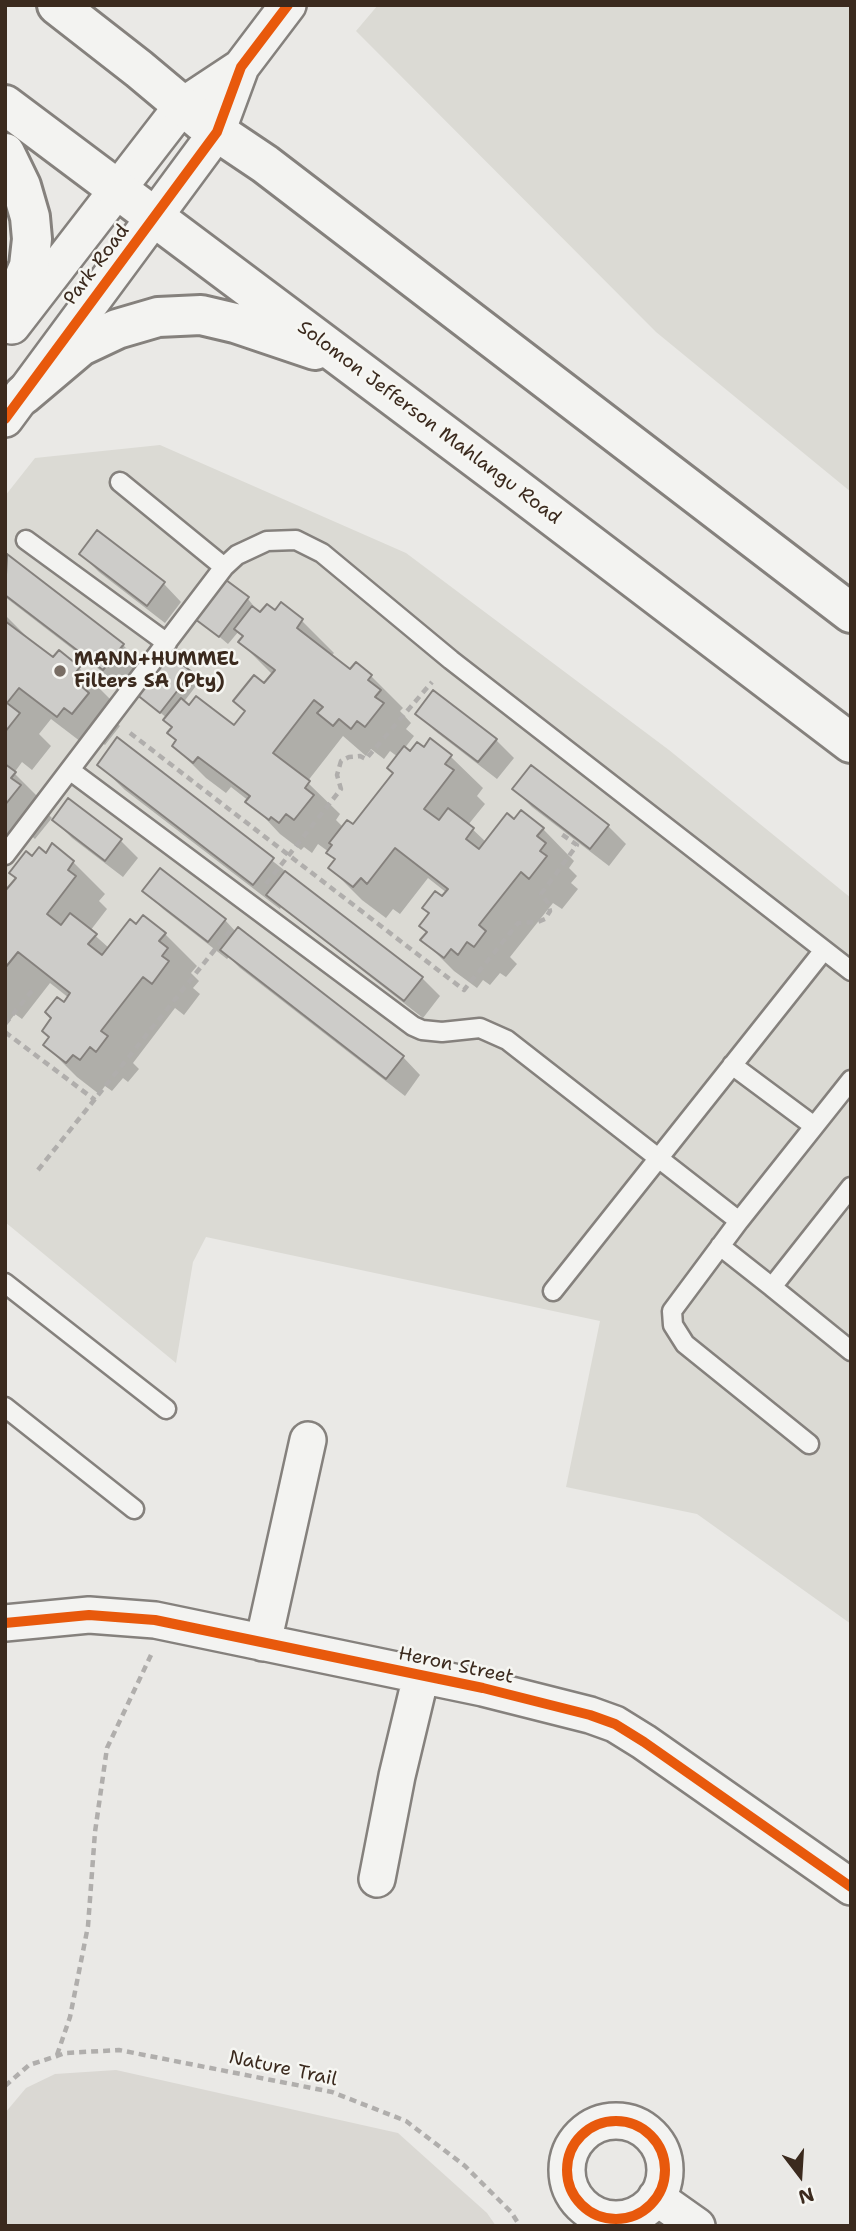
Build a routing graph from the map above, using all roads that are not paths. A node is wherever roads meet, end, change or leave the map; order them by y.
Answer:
1 (57, 5) edge
2 (288, 5) edge
3 (241, 66) junction
4 (5, 105) edge
5 (182, 106) junction
6 (217, 132) junction
7 (5, 153) edge
8 (117, 190) junction
9 (154, 217) junction
10 (5, 323) edge
11 (5, 335) edge
12 (347, 361) junction
13 (14, 407) edge
14 (120, 482) dead end
15 (26, 540) dead end
16 (224, 567) junction
17 (851, 613) edge
18 (167, 643) junction
19 (851, 743) edge
20 (71, 771) junction
21 (5, 855) edge
22 (824, 950) junction
23 (851, 971) edge
24 (732, 1065) junction
25 (851, 1080) edge
26 (814, 1126) junction
27 (658, 1158) junction
28 (851, 1187) edge
29 (739, 1221) junction
30 (720, 1246) junction
31 (5, 1283) edge
32 (772, 1287) junction
33 (553, 1290) dead end
34 (851, 1351) edge
35 (5, 1407) edge
36 (166, 1409) dead end
37 (308, 1440) dead end
38 (809, 1444) dead end
39 (135, 1509) dead end
40 (5, 1623) edge
41 (263, 1643) junction
42 (421, 1676) junction
43 (377, 1879) dead end
44 (851, 1887) edge
45 (656, 2197) dead end
46 (697, 2226) edge

1 - 5 main road
2 - 3 street
3 - 5 street, Park Road
3 - 6 street, Park Road
4 - 8 main road, Solomon Jefferson Mahlangu Road
5 - 6 main road
5 - 8 street, Park Road
6 - 9 street, Park Road
6 - 17 main road
7 - 10 main road
8 - 9 main road, Solomon Jefferson Mahlangu Road
8 - 11 street, Park Road
9 - 12 main road, Solomon Jefferson Mahlangu Road
9 - 13 street, Park Road
12 - 13 main road
12 - 19 main road, Solomon Jefferson Mahlangu Road
14 - 16 lane
15 - 18 lane
16 - 18 lane
16 - 22 lane
18 - 20 lane
20 - 21 lane
20 - 27 lane
22 - 23 lane
22 - 24 lane
24 - 26 lane
24 - 27 lane
25 - 26 lane
26 - 29 lane
27 - 29 lane
27 - 33 lane
28 - 32 lane
29 - 30 lane
30 - 32 lane
30 - 38 lane
31 - 36 lane
32 - 34 lane
35 - 39 lane
37 - 41 street
40 - 41 street, Heron Street
41 - 42 street, Heron Street
42 - 43 street
42 - 44 street, Heron Street
45 - 46 street

